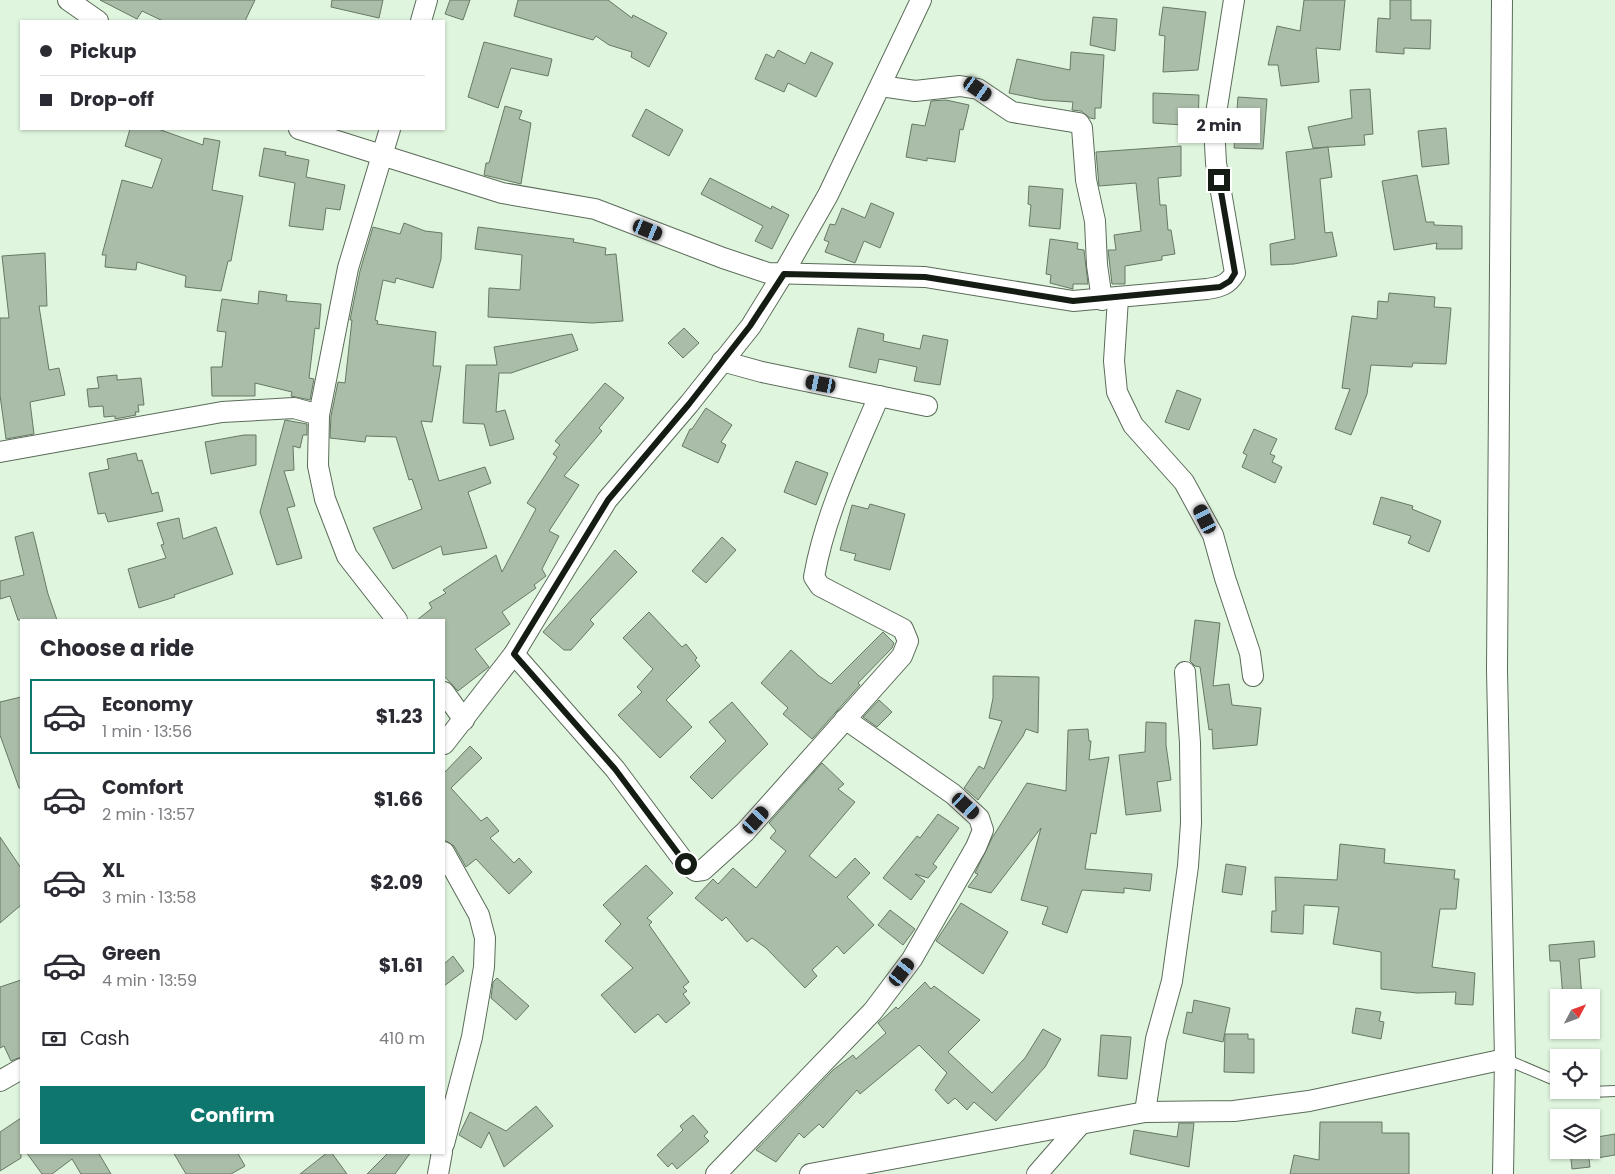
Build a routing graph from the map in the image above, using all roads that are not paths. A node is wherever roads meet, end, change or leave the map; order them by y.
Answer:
1 (68, 0) edge
2 (427, 0) edge
3 (921, 0) edge
4 (1234, 0) edge
5 (1502, 0) edge
6 (97, 20) edge
7 (421, 20) edge
8 (881, 86) junction
9 (302, 130) edge
10 (390, 130) edge
11 (383, 156) junction
12 (784, 274) junction
13 (1110, 299) junction
14 (722, 361) junction
15 (879, 396) junction
16 (927, 406) dead end
17 (319, 415) junction
18 (0, 452) edge
19 (395, 619) edge
20 (514, 654) junction
21 (1185, 672) dead end
22 (1253, 676) dead end
23 (445, 693) edge
24 (845, 719) junction
25 (464, 720) junction
26 (445, 743) edge
27 (445, 854) edge
28 (1505, 1059) junction
29 (20, 1071) edge
30 (1550, 1078) edge
31 (0, 1081) edge
32 (1615, 1091) edge
33 (1600, 1092) edge
34 (1145, 1112) junction
35 (1078, 1126) junction
36 (445, 1140) edge
37 (442, 1154) edge
38 (438, 1174) edge
39 (716, 1174) edge
40 (810, 1174) edge
41 (1037, 1174) edge
42 (1503, 1174) edge

1 - 6 street
2 - 7 street
3 - 8 street
4 - 13 street
5 - 28 street
8 - 12 street
8 - 13 street
9 - 11 street
10 - 11 street
11 - 12 street
11 - 17 street
12 - 13 street
12 - 14 street
13 - 22 street
14 - 15 street
14 - 20 street
15 - 16 street
15 - 24 street
17 - 18 street
17 - 19 street
20 - 24 street
20 - 25 street
21 - 34 street
23 - 25 street
24 - 39 street
25 - 26 street
27 - 36 street
28 - 30 lane
28 - 34 street
28 - 42 street
29 - 31 street
32 - 33 lane
34 - 35 street
35 - 40 street
35 - 41 street
37 - 38 street

